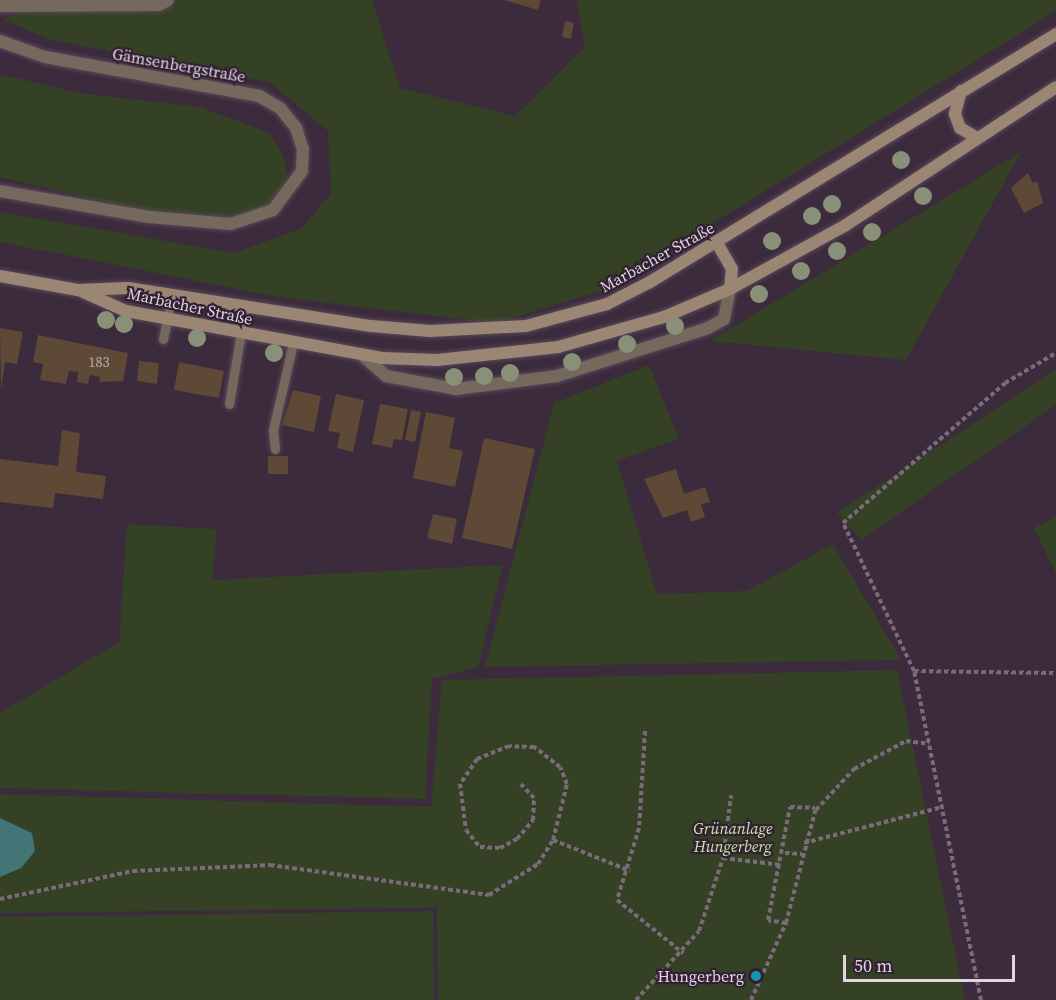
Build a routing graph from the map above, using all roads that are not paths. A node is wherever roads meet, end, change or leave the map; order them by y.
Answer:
1 (168, 0) edge
2 (0, 6) edge
3 (1056, 34) edge
4 (0, 41) edge
5 (1056, 87) edge
6 (961, 91) junction
7 (977, 138) junction
8 (0, 191) edge
9 (717, 243) junction
10 (0, 276) edge
11 (730, 289) junction
12 (78, 290) junction
13 (172, 296) junction
14 (245, 308) junction
15 (167, 319) junction
16 (241, 333) junction
17 (164, 339) dead end
18 (293, 343) junction
19 (362, 355) junction
20 (229, 404) dead end
21 (275, 450) dead end

1 - 2 street
3 - 6 main road, Marbacher Straße
4 - 8 street, Gämsenbergstraße
5 - 7 main road, Marbacher Straße
6 - 7 main road
6 - 9 main road, Marbacher Straße
7 - 11 main road, Marbacher Straße
9 - 11 main road
9 - 14 main road, Marbacher Straße
10 - 12 main road, Marbacher Straße
11 - 19 main road, Marbacher Straße
11 - 19 street
12 - 13 main road, Marbacher Straße
12 - 15 main road, Marbacher Straße
13 - 14 main road, Marbacher Straße
13 - 15 lane
14 - 16 lane
15 - 16 main road, Marbacher Straße
15 - 17 lane
16 - 18 main road, Marbacher Straße
16 - 20 lane
18 - 19 main road, Marbacher Straße
18 - 21 lane

